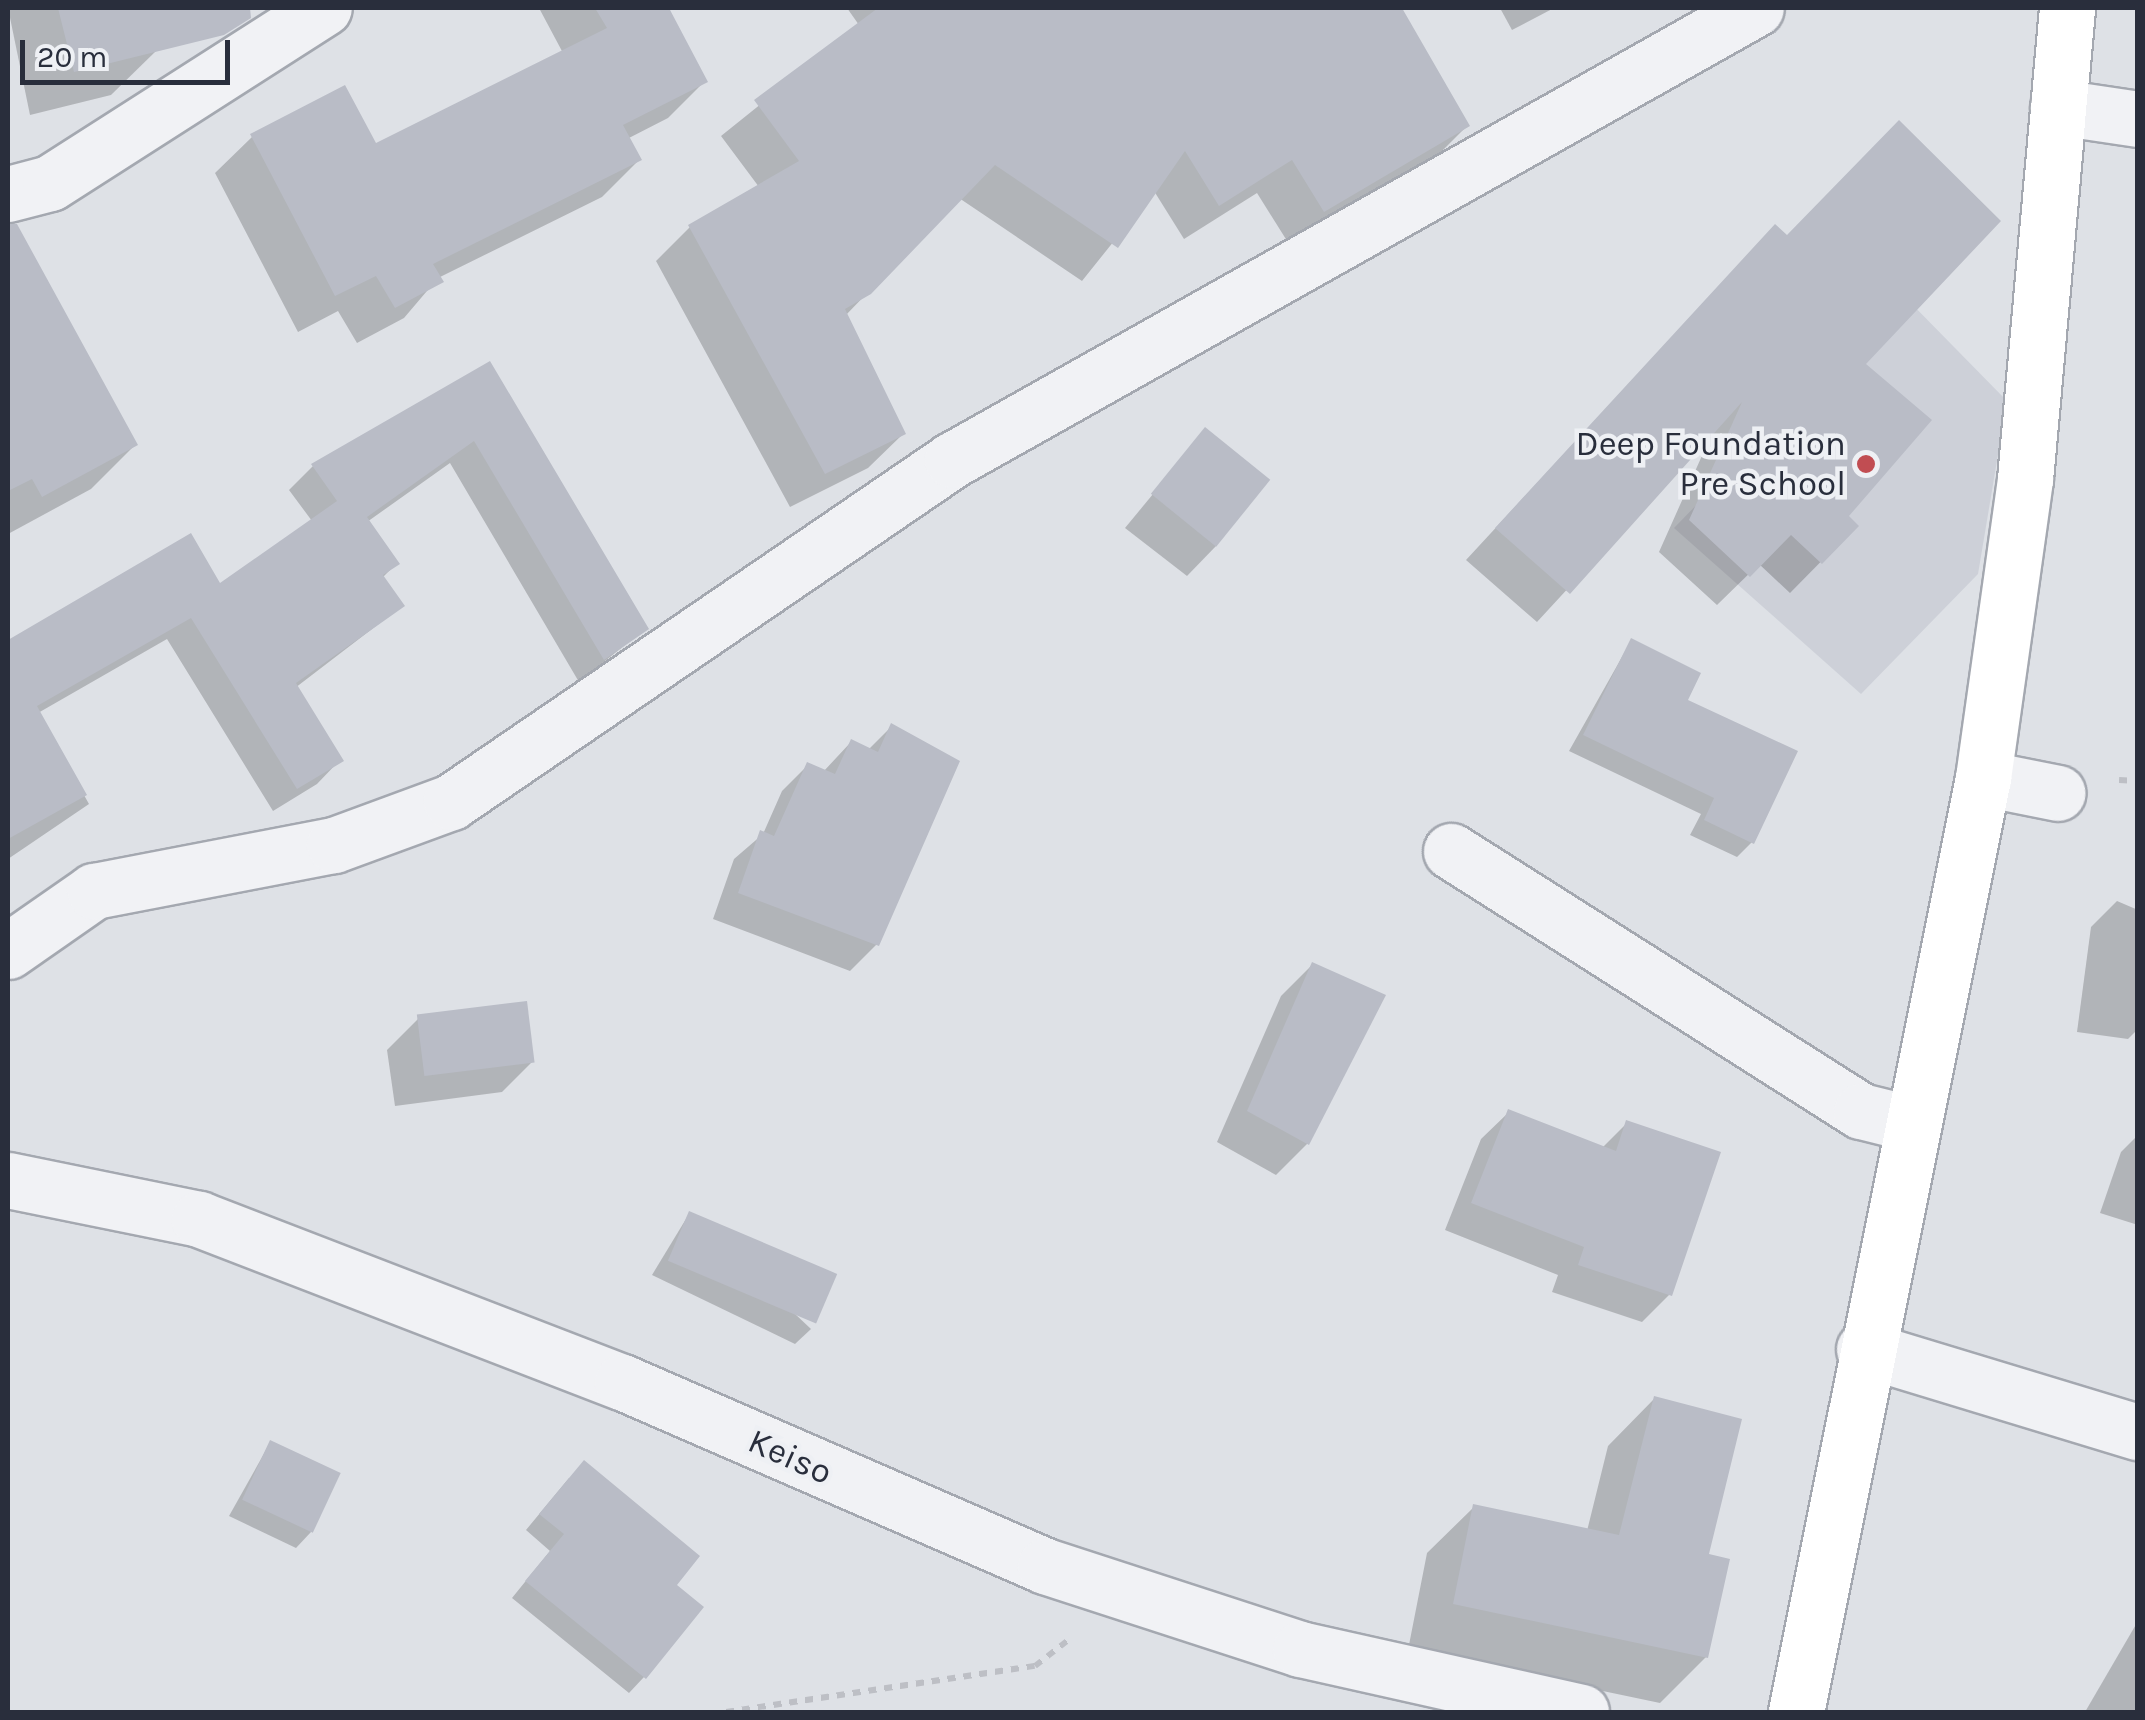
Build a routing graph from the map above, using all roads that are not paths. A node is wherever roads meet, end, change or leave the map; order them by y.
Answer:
1 (324, 8) edge
2 (1756, 8) edge
3 (2067, 8) edge
4 (2058, 107) junction
5 (2138, 118) edge
6 (8, 194) edge
7 (1982, 778) junction
8 (2058, 793) dead end
9 (1451, 851) dead end
10 (8, 950) edge
11 (1913, 1124) junction
12 (8, 1180) edge
13 (1864, 1349) junction
14 (2138, 1432) edge
15 (1580, 1712) edge
16 (1796, 1712) edge

1 - 6 street
2 - 10 street
3 - 4 main road
4 - 5 street
4 - 7 main road
7 - 8 street
7 - 11 main road
9 - 11 street
11 - 13 main road
12 - 15 street, Keiso
13 - 14 street
13 - 16 main road

